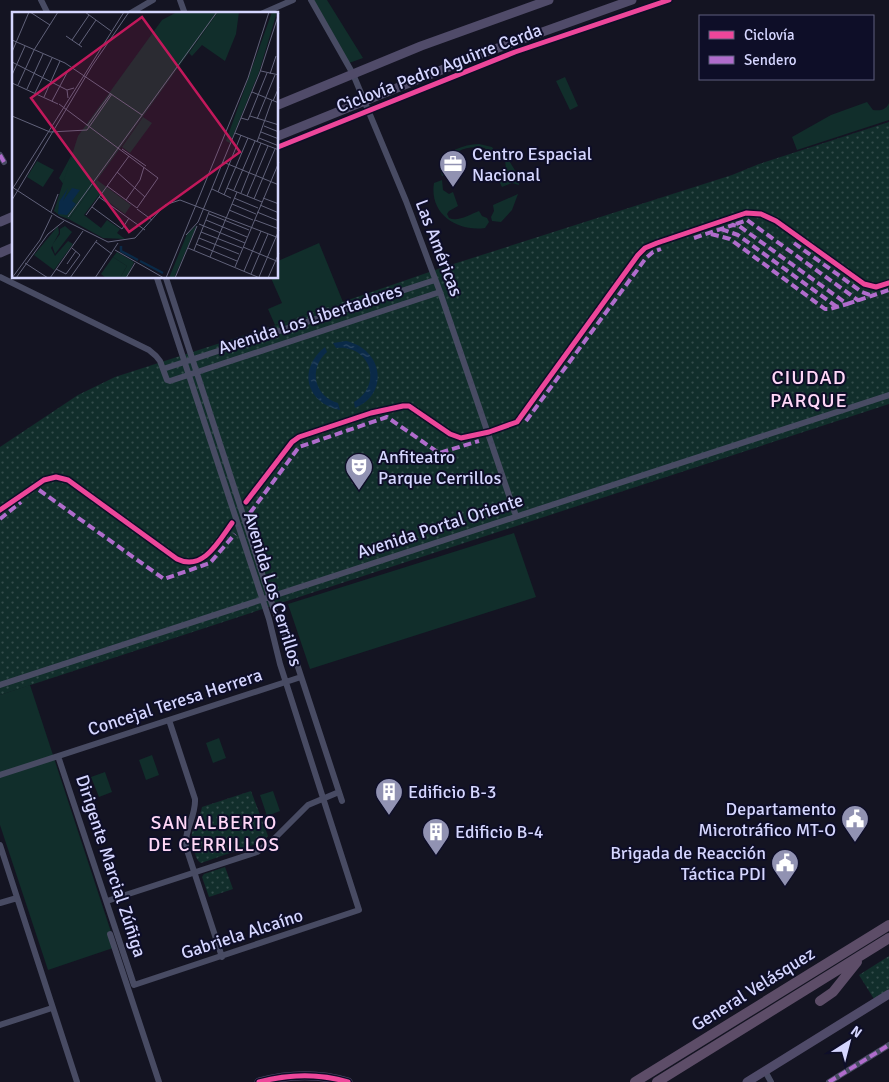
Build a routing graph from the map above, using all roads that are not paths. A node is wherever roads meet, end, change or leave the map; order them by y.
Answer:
1 (41, 0) edge
2 (153, 0) edge
3 (180, 0) edge
4 (292, 0) edge
5 (311, 0) edge
6 (549, 0) edge
7 (632, 0) edge
8 (47, 12) edge
9 (132, 12) edge
10 (184, 12) edge
11 (265, 12) edge
12 (353, 74) junction
13 (364, 100) junction
14 (279, 105) edge
15 (279, 136) edge
16 (0, 155) edge
17 (4, 162) dead end
18 (12, 217) edge
19 (0, 222) edge
20 (12, 248) edge
21 (0, 253) edge
22 (0, 277) edge
23 (157, 279) edge
24 (166, 279) edge
25 (435, 280) junction
26 (440, 292) junction
27 (193, 358) junction
28 (184, 360) junction
29 (163, 369) junction
30 (198, 372) junction
31 (189, 374) junction
32 (889, 395) edge
33 (516, 516) junction
34 (270, 597) junction
35 (262, 599) junction
36 (301, 677) junction
37 (286, 682) junction
38 (0, 685) edge
39 (169, 720) junction
40 (58, 756) junction
41 (0, 774) edge
42 (339, 792) junction
43 (323, 797) junction
44 (342, 801) dead end
45 (0, 846) edge
46 (194, 872) junction
47 (17, 898) junction
48 (106, 901) junction
49 (0, 903) edge
50 (359, 910) joint
51 (889, 924) edge
52 (110, 934) dead end
53 (889, 938) edge
54 (867, 952) junction
55 (222, 957) junction
56 (134, 985) joint
57 (889, 994) edge
58 (820, 1001) dead end
59 (52, 1008) junction
60 (0, 1025) edge
61 (889, 1045) edge
62 (764, 1071) junction
63 (76, 1082) edge
64 (159, 1082) edge
65 (259, 1082) edge
66 (348, 1082) edge
67 (635, 1082) edge
68 (657, 1082) edge
69 (746, 1082) edge
70 (771, 1082) edge
71 (829, 1082) edge

1 - 8 street
2 - 9 street
3 - 10 street
4 - 11 street
5 - 12 street, Las Américas
6 - 12 main road
7 - 13 main road
12 - 13 street, Las Américas
12 - 14 main road
13 - 15 main road
13 - 25 street, Las Américas
16 - 17 street
18 - 19 main road
20 - 21 main road
22 - 29 street
23 - 28 street, Avenida Los Cerrillos
24 - 27 street, Avenida Los Cerrillos
25 - 26 street, Las Américas
25 - 27 street, Avenida Los Libertadores
26 - 30 street, Avenida Los Libertadores
26 - 33 street, Las Américas
27 - 28 street, Avenida Los Libertadores
27 - 30 street, Avenida Los Cerrillos
28 - 29 street, Avenida Los Libertadores
28 - 31 street, Avenida Los Cerrillos
29 - 31 street, Avenida Los Libertadores
30 - 31 street, Avenida Los Libertadores
30 - 34 street, Avenida Los Cerrillos
31 - 35 street, Avenida Los Cerrillos
32 - 33 street, Avenida Portal Oriente
33 - 34 street, Avenida Portal Oriente
34 - 35 street, Avenida Portal Oriente
34 - 36 street, Avenida Los Cerrillos
35 - 37 street, Avenida Los Cerrillos
35 - 38 street, Avenida Portal Oriente
36 - 37 street, Concejal Teresa Herrera
36 - 42 street, Avenida Los Cerrillos
37 - 39 street, Concejal Teresa Herrera
37 - 43 street, Avenida Los Cerrillos
39 - 40 street, Concejal Teresa Herrera
39 - 46 street
40 - 41 street, Concejal Teresa Herrera
40 - 48 street, Dirigente Marcial Zúñiga
42 - 43 street
42 - 44 street, Avenida Los Cerrillos
43 - 46 street
43 - 50 street, Avenida Los Cerrillos
45 - 47 street
46 - 48 street
46 - 55 street
47 - 49 street
47 - 59 street
48 - 56 street, Dirigente Marcial Zúñiga
50 - 55 street, Gabriela Alcaíno
51 - 67 highway, General Velásquez
52 - 64 street
53 - 54 highway, General Velásquez
54 - 58 highway
54 - 68 highway, General Velásquez
55 - 56 street, Gabriela Alcaíno
57 - 62 main road
59 - 60 street
59 - 63 street
61 - 71 street
62 - 69 main road
62 - 70 street
65 - 66 main road

